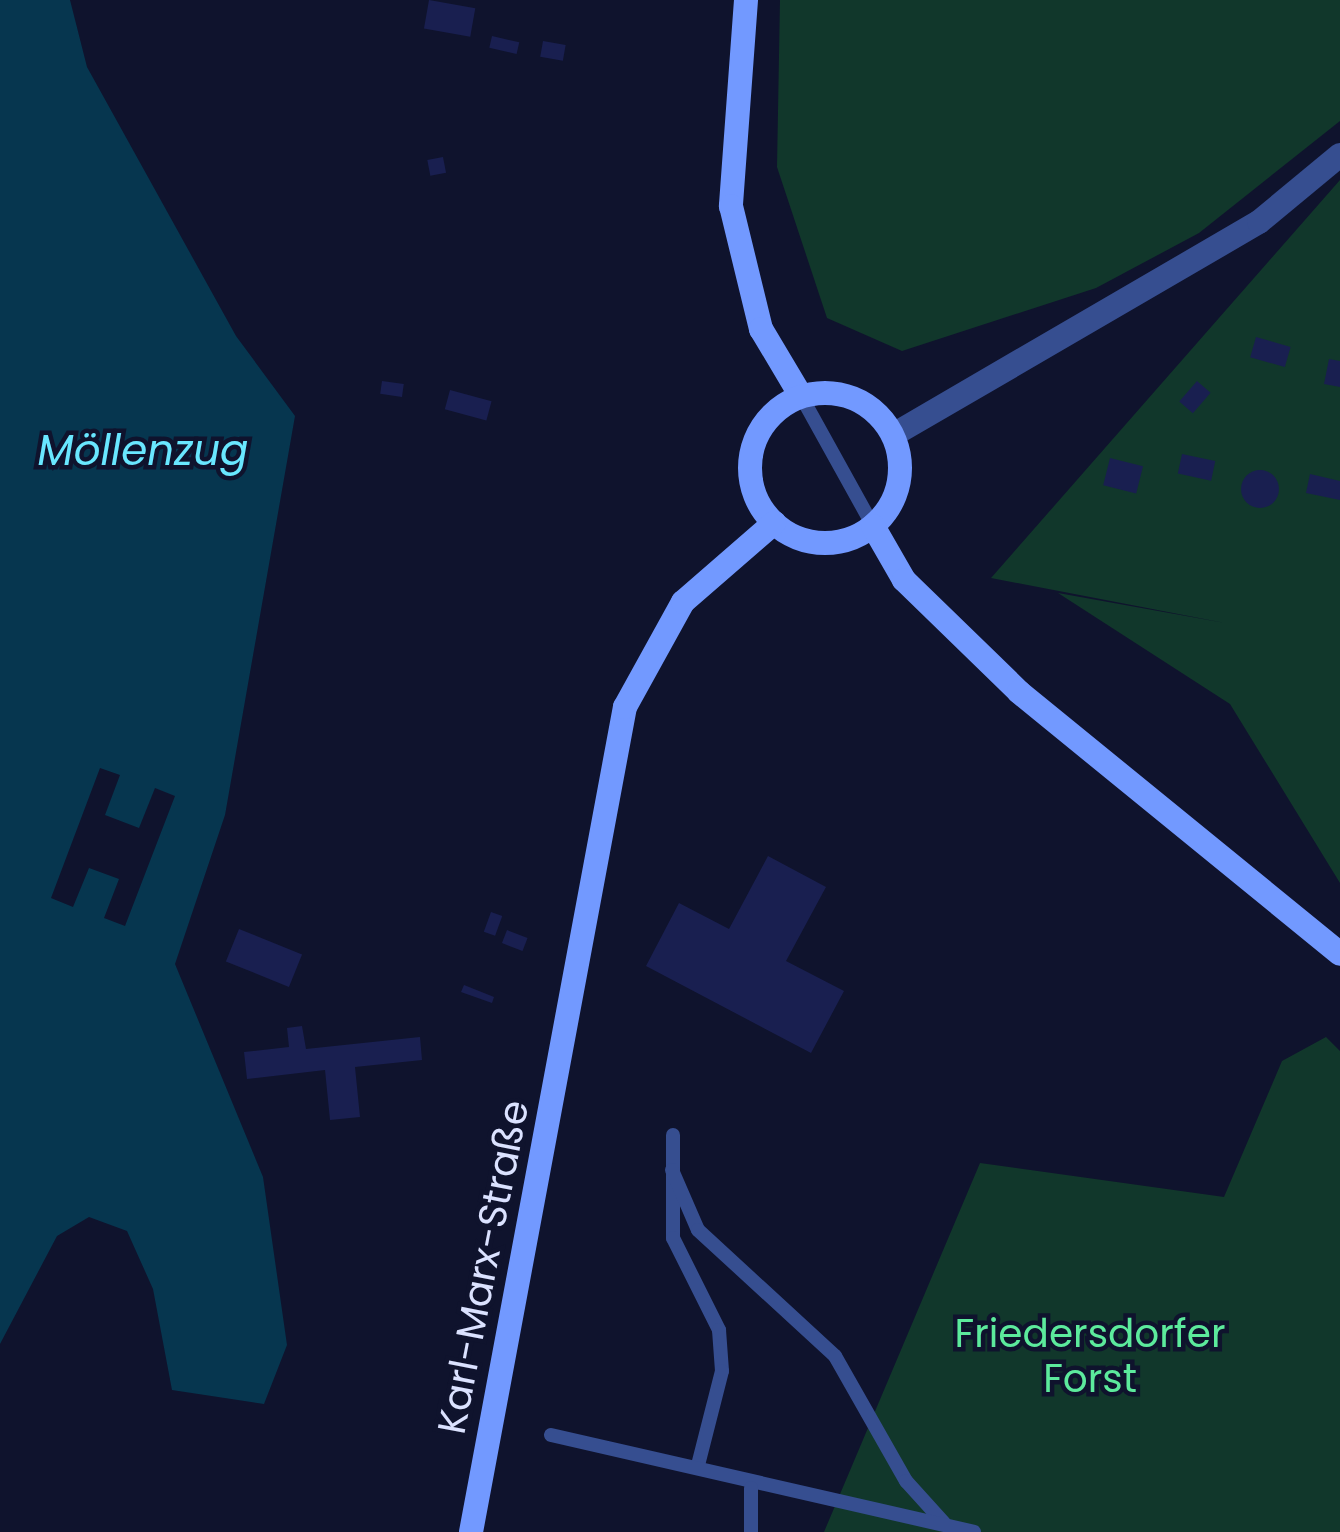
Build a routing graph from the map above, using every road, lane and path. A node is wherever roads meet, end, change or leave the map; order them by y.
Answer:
1 (746, 0) edge
2 (1340, 155) edge
3 (801, 396) junction
4 (893, 435) junction
5 (774, 523) junction
6 (873, 526) junction
7 (1340, 955) edge
8 (673, 1135) dead end
9 (672, 1170) junction
10 (550, 1435) dead end
11 (698, 1465) junction
12 (751, 1487) junction
13 (944, 1523) junction
14 (471, 1532) edge
15 (751, 1532) edge
16 (974, 1532) edge

1 - 3 main road
2 - 4 street
3 - 4 main road
3 - 5 main road
3 - 6 lane
4 - 6 main road
5 - 6 main road
5 - 14 main road, Karl-Marx-Straße
6 - 7 main road
8 - 9 lane
9 - 11 lane
9 - 13 lane
10 - 11 lane
11 - 12 lane
12 - 13 lane
12 - 15 lane
13 - 16 lane

